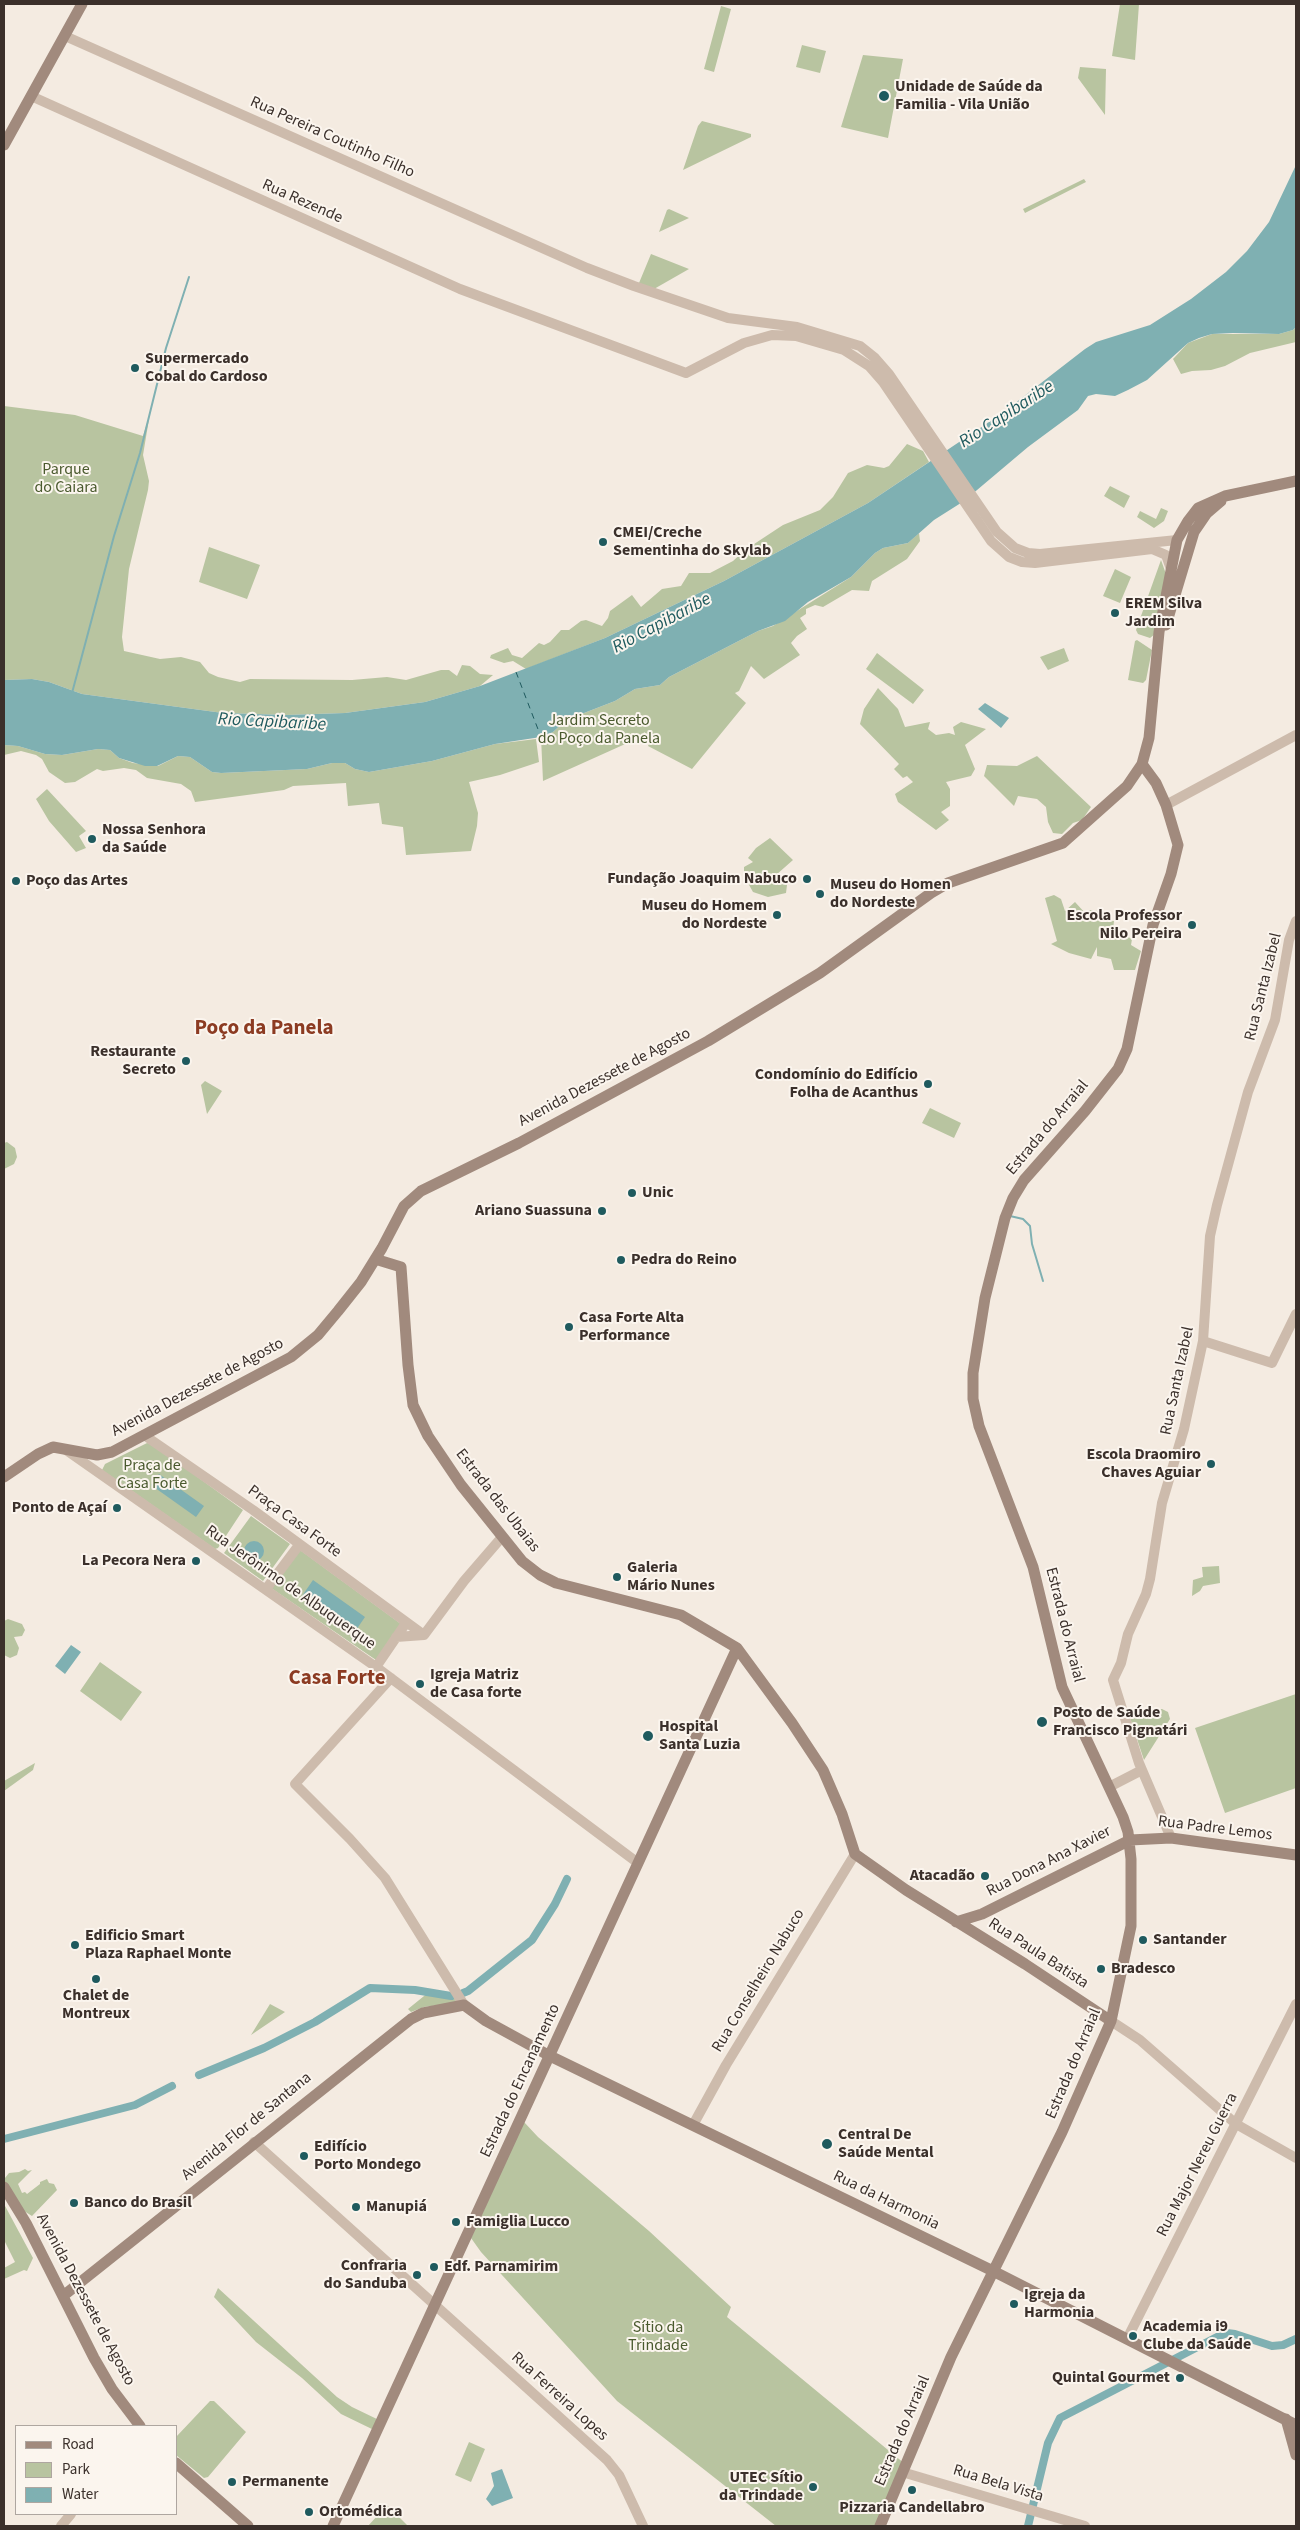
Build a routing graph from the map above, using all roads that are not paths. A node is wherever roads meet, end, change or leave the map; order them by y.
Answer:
1 (82, 4) edge
2 (65, 36) junction
3 (31, 96) junction
4 (4, 145) edge
5 (763, 323) junction
6 (812, 335) junction
7 (760, 338) junction
8 (1296, 481) edge
9 (1225, 496) junction
10 (1177, 540) junction
11 (1153, 545) junction
12 (1171, 569) junction
13 (1177, 590) junction
14 (1158, 646) junction
15 (1296, 735) edge
16 (1142, 764) junction
17 (1166, 805) junction
18 (1296, 921) edge
19 (382, 1248) junction
20 (375, 1259) junction
21 (401, 1267) junction
22 (1296, 1314) edge
23 (1203, 1341) junction
24 (144, 1436) junction
25 (65, 1449) junction
26 (4, 1478) edge
27 (502, 1537) junction
28 (299, 1545) junction
29 (266, 1589) junction
30 (406, 1623) junction
31 (424, 1635) junction
32 (396, 1638) junction
33 (737, 1648) junction
34 (376, 1667) junction
35 (392, 1678) junction
36 (1142, 1770) junction
37 (1108, 1787) junction
38 (1171, 1838) junction
39 (1130, 1840) junction
40 (855, 1854) junction
41 (1296, 1856) edge
42 (638, 1863) junction
43 (982, 1914) junction
44 (956, 1922) junction
45 (978, 1935) junction
46 (1296, 2004) edge
47 (464, 2005) junction
48 (1112, 2021) junction
49 (550, 2056) junction
50 (1236, 2124) junction
51 (693, 2125) junction
52 (254, 2142) junction
53 (1296, 2158) edge
54 (4, 2187) edge
55 (993, 2271) junction
56 (63, 2296) junction
57 (435, 2306) junction
58 (1127, 2339) junction
59 (1291, 2422) edge
60 (139, 2425) edge
61 (1296, 2455) edge
62 (178, 2465) edge
63 (902, 2472) junction
64 (70, 2515) edge
65 (61, 2526) edge
66 (248, 2526) edge
67 (333, 2526) edge
68 (642, 2526) edge
69 (880, 2526) edge
70 (1085, 2526) edge

1 - 2 main road
2 - 3 main road
2 - 5 street, Rua Pereira Coutinho Filho
3 - 4 main road
3 - 7 street, Rua Rezende
5 - 6 street, Rua Pereira Coutinho Filho
5 - 7 street
6 - 7 street
6 - 11 street
8 - 9 main road
9 - 10 main road, Avenida Dezessete de Agosto
9 - 13 main road, Avenida Dezessete de Agosto
10 - 11 street
10 - 12 main road, Avenida Dezessete de Agosto
10 - 13 main road
11 - 12 street
12 - 14 main road, Avenida Dezessete de Agosto
13 - 14 main road, Avenida Dezessete de Agosto
14 - 16 main road, Avenida Dezessete de Agosto
15 - 17 street
16 - 17 main road, Estrada do Arraial
16 - 19 main road, Avenida Dezessete de Agosto
17 - 37 main road, Estrada do Arraial
18 - 23 street, Rua Santa Izabel
19 - 20 main road, Avenida Dezessete de Agosto
19 - 21 main road
20 - 21 main road
20 - 24 main road, Avenida Dezessete de Agosto
21 - 27 main road, Estrada das Ubaias
22 - 23 street
23 - 36 street, Rua Santa Izabel
24 - 25 main road, Avenida Dezessete de Agosto
24 - 28 street, Praça Casa Forte
25 - 26 main road, Avenida Dezessete de Agosto
25 - 29 street, Rua Jerônimo de Albuquerque
27 - 31 street
27 - 33 main road, Estrada das Ubaias
28 - 29 street
28 - 30 street, Praça Casa Forte
29 - 34 street, Rua Jerônimo de Albuquerque
30 - 31 street, Praça Casa Forte
30 - 32 street
31 - 32 street
32 - 34 street
33 - 40 main road, Estrada das Ubaias
33 - 42 main road, Estrada do Encanamento
34 - 35 street, Rua Jerônimo de Albuquerque
35 - 42 street, Rua Jerônimo de Albuquerque
35 - 47 street
36 - 37 street
36 - 38 street, Rua Santa Izabel
37 - 39 main road, Estrada do Arraial
38 - 39 main road, Rua Padre Lemos
38 - 41 main road, Rua Padre Lemos
39 - 43 main road, Rua Dona Ana Xavier
39 - 48 main road, Estrada do Arraial
40 - 44 main road, Rua Paula Batista
40 - 51 street, Rua Conselheiro Nabuco
42 - 49 main road, Estrada do Encanamento
43 - 44 main road, Rua Dona Ana Xavier
43 - 45 main road, Rua Dona Ana Xavier
44 - 45 main road, Rua Paula Batista
45 - 48 main road, Rua Paula Batista
46 - 50 street, Rua Major Nereu Guerra
47 - 49 main road, Rua da Harmonia
47 - 52 main road, Avenida Flor de Santana
48 - 50 street, Rua Paula Batista
48 - 55 main road, Estrada do Arraial
49 - 51 main road, Rua da Harmonia
49 - 57 main road, Estrada do Encanamento
50 - 53 street, Rua Paula Batista
50 - 58 street, Rua Major Nereu Guerra
51 - 55 main road, Rua da Harmonia
52 - 56 main road, Avenida Flor de Santana
52 - 57 street, Rua Ferreira Lopes
54 - 56 main road, Avenida Dezessete de Agosto
55 - 58 main road, Rua da Harmonia
55 - 63 main road, Estrada do Arraial
56 - 60 main road, Avenida Dezessete de Agosto
57 - 67 main road, Estrada do Encanamento
57 - 68 street, Rua Ferreira Lopes
58 - 59 main road, Rua da Harmonia
59 - 61 main road
62 - 66 main road
63 - 69 main road, Estrada do Arraial
63 - 70 street, Rua Bela Vista
64 - 65 street

